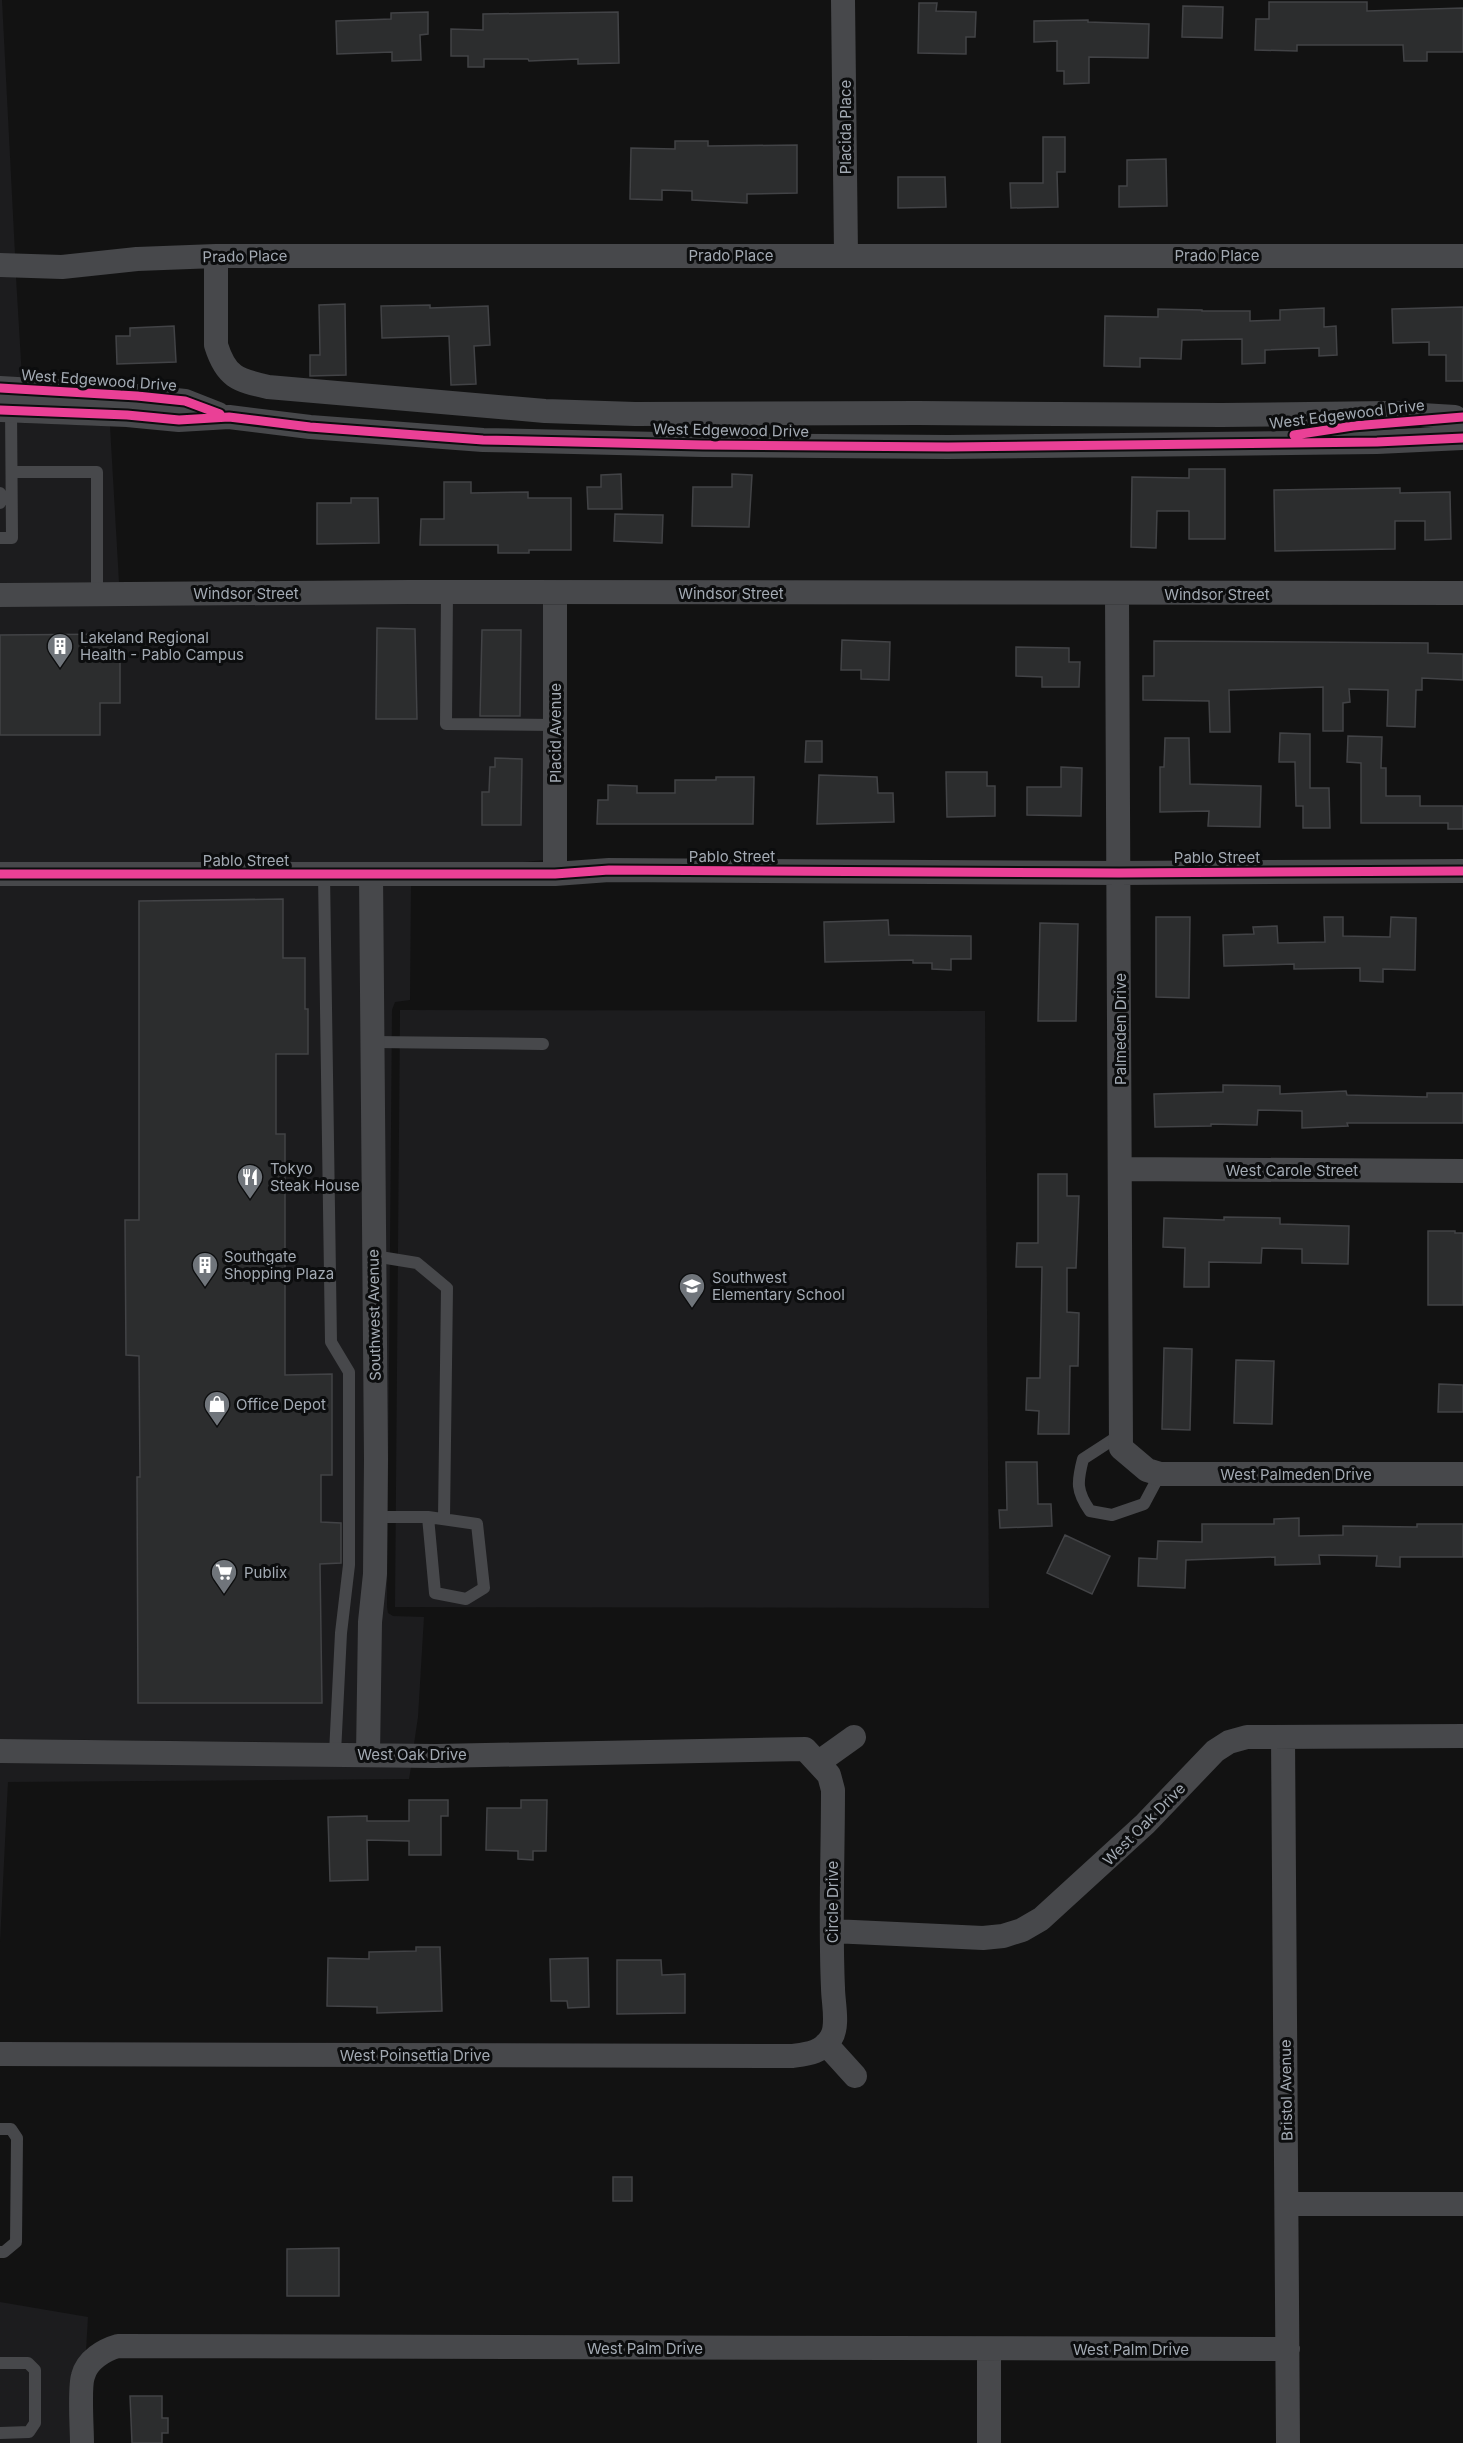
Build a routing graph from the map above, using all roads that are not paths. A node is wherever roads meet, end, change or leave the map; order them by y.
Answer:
1 (843, 0) edge
2 (846, 254) junction
3 (216, 256) junction
4 (1463, 256) edge
5 (0, 265) edge
6 (5, 399) edge
7 (1460, 424) edge
8 (5, 457) edge
9 (12, 472) junction
10 (0, 493) edge
11 (0, 503) edge
12 (0, 538) edge
13 (447, 592) junction
14 (555, 593) junction
15 (97, 594) junction
16 (1117, 594) junction
17 (1463, 594) edge
18 (0, 595) edge
19 (555, 725) junction
20 (1463, 871) edge
21 (1119, 873) junction
22 (0, 874) edge
23 (324, 874) junction
24 (371, 874) junction
25 (555, 874) junction
26 (374, 1042) junction
27 (543, 1044) dead end
28 (1121, 1169) junction
29 (1463, 1171) edge
30 (374, 1256) junction
31 (1120, 1436) junction
32 (1132, 1459) joint
33 (1160, 1474) junction
34 (1463, 1474) edge
35 (375, 1516) junction
36 (428, 1517) junction
37 (444, 1518) junction
38 (1463, 1736) edge
39 (854, 1737) dead end
40 (1283, 1737) junction
41 (0, 1751) edge
42 (334, 1753) junction
43 (368, 1755) junction
44 (819, 1762) junction
45 (832, 1931) junction
46 (826, 2044) junction
47 (0, 2054) edge
48 (855, 2076) dead end
49 (0, 2129) edge
50 (1287, 2204) junction
51 (1463, 2204) edge
52 (0, 2252) edge
53 (988, 2349) junction
54 (1288, 2349) junction
55 (0, 2363) edge
56 (0, 2433) edge
57 (82, 2443) edge
58 (988, 2443) edge
59 (1288, 2443) edge

1 - 2 street, Placida Place
2 - 3 street, Prado Place
2 - 4 street, Prado Place
3 - 5 street, Prado Place
3 - 7 street, West Edgewood Drive
6 - 7 street, West Edgewood Drive
6 - 8 lane
8 - 9 lane
9 - 12 lane
9 - 15 lane
10 - 11 lane
13 - 14 street, Windsor Street
13 - 15 street, Windsor Street
13 - 19 lane
14 - 16 street, Windsor Street
14 - 19 street, Placid Avenue
15 - 18 street, Windsor Street
16 - 17 street, Windsor Street
16 - 21 street, Palmeden Drive
19 - 25 street, Placid Avenue
20 - 21 street, Pablo Street
21 - 25 street, Pablo Street
21 - 28 street, Palmeden Drive
22 - 23 street, Pablo Street
23 - 24 street, Pablo Street
23 - 42 lane
24 - 25 street, Pablo Street
24 - 26 street, Southwest Avenue
26 - 27 lane
26 - 30 street, Southwest Avenue
28 - 29 street, West Carole Street
28 - 31 street, Palmeden Drive
30 - 35 street, Southwest Avenue
30 - 37 lane
31 - 32 street, Palmeden Drive
31 - 33 lane
32 - 33 street, West Palmeden Drive
33 - 34 street, West Palmeden Drive
35 - 36 lane
35 - 43 street, Southwest Avenue
36 - 37 lane
36 - 37 lane
38 - 40 street, West Oak Drive
39 - 44 street
40 - 45 street, West Oak Drive
40 - 50 street, Bristol Avenue
41 - 42 street, West Oak Drive
42 - 43 street, West Oak Drive
43 - 44 street, West Oak Drive
44 - 45 street, Circle Drive
45 - 46 street, Circle Drive
46 - 47 street, West Poinsettia Drive
46 - 48 street
49 - 52 lane
50 - 51 street
50 - 54 street, Bristol Avenue
53 - 54 street, West Palm Drive
53 - 57 street, West Palm Drive
53 - 58 street
54 - 59 street, Bristol Avenue
55 - 56 lane

